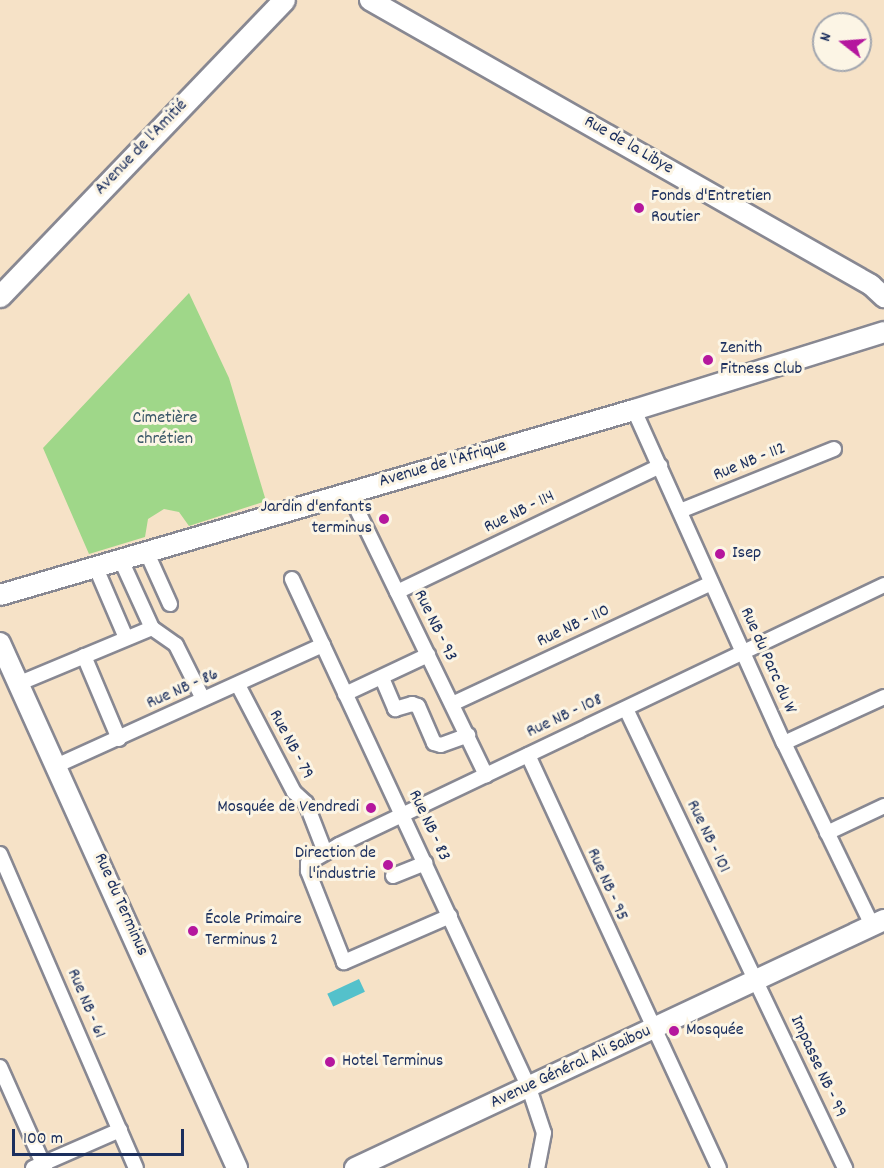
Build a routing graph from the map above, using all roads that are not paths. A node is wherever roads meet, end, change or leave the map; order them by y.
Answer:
1 (284, 0) edge
2 (369, 0) edge
3 (0, 297) edge
4 (884, 297) edge
5 (884, 332) edge
6 (634, 410) junction
7 (834, 449) dead end
8 (660, 466) junction
9 (349, 493) junction
10 (680, 511) junction
11 (147, 553) junction
12 (121, 560) junction
13 (96, 568) junction
14 (292, 579) dead end
15 (711, 583) junction
16 (884, 585) edge
17 (397, 592) junction
18 (0, 596) edge
19 (170, 604) dead end
20 (152, 628) junction
21 (126, 638) junction
22 (0, 643) edge
23 (323, 645) junction
24 (743, 653) junction
25 (428, 655) junction
26 (84, 656) junction
27 (382, 678) junction
28 (20, 683) junction
29 (238, 685) junction
30 (345, 694) junction
31 (884, 697) edge
32 (203, 699) junction
33 (452, 704) junction
34 (626, 709) junction
35 (468, 735) junction
36 (119, 739) junction
37 (784, 743) junction
38 (528, 755) junction
39 (58, 765) junction
40 (486, 775) junction
41 (884, 806) edge
42 (402, 815) junction
43 (827, 833) junction
44 (325, 852) junction
45 (0, 854) edge
46 (425, 863) junction
47 (393, 876) dead end
48 (450, 916) junction
49 (878, 922) edge
50 (756, 981) junction
51 (652, 1029) junction
52 (0, 1067) edge
53 (529, 1088) junction
54 (120, 1130) junction
55 (40, 1167) edge
56 (136, 1168) edge
57 (237, 1168) edge
58 (355, 1168) edge
59 (537, 1168) edge
60 (719, 1168) edge
61 (845, 1168) edge

1 - 3 main road, Avenue de l'Amitié
2 - 4 street, Rue de la Libye
5 - 6 street, Avenue de l'Afrique
6 - 8 street, Rue du Parc du W
6 - 9 street, Avenue de l'Afrique
7 - 10 street, Rue NB - 112
8 - 10 street, Rue du Parc du W
8 - 17 street, Rue NB - 114
9 - 11 street, Avenue de l'Afrique
9 - 17 street, Rue NB - 93
10 - 15 street, Rue du Parc du W
11 - 12 street, Avenue de l'Afrique
11 - 19 street
12 - 13 street, Avenue de l'Afrique
12 - 20 street
13 - 18 street, Avenue de l'Afrique
13 - 21 street
14 - 23 street, Rue NB - 83
15 - 24 street, Rue du Parc du W
15 - 33 street, Rue NB - 110
16 - 24 street, Rue NB - 108
17 - 25 street, Rue NB - 93
20 - 21 street
20 - 32 street
21 - 26 street
22 - 28 street, Rue du Terminus
23 - 29 street, Rue NB - 86
23 - 30 street, Rue NB - 83
24 - 34 street, Rue NB - 108
24 - 37 street, Rue du Parc du W
25 - 27 street
25 - 33 street, Rue NB - 93
26 - 28 street
26 - 36 street
27 - 30 street
27 - 35 street
28 - 39 street, Rue du Terminus
29 - 32 street, Rue NB - 86
29 - 44 street, Rue NB - 79
30 - 42 street, Rue NB - 83
31 - 37 street
32 - 36 street, Rue NB - 86
33 - 35 street, Rue NB - 93
34 - 38 street, Rue NB - 108
34 - 50 street, Rue NB - 101
35 - 40 street, Rue NB - 93
36 - 39 street, Rue NB - 86
37 - 43 street, Rue du Parc du W
38 - 40 street, Rue NB - 108
38 - 51 street, Rue NB - 95
39 - 57 street, Rue du Terminus
40 - 42 street, Rue NB - 108
41 - 43 street
42 - 44 street, Rue NB - 108
42 - 46 street, Rue NB - 83
43 - 49 street, Rue du Parc du W
44 - 48 street, Rue NB - 108
45 - 54 street, Rue NB - 61
46 - 47 street
46 - 48 street, Rue NB - 83
48 - 53 street, Rue NB - 83
49 - 50 street, Avenue Général Ali Saibou
50 - 51 street, Avenue Général Ali Saibou
50 - 61 street, Impasse NB - 99
51 - 53 street, Avenue Général Ali Saibou
51 - 60 street, Rue NB - 95
52 - 55 street
53 - 58 street, Avenue Général Ali Saibou
53 - 59 street, Rue NB - 83
54 - 55 street
54 - 56 street, Rue NB - 61

